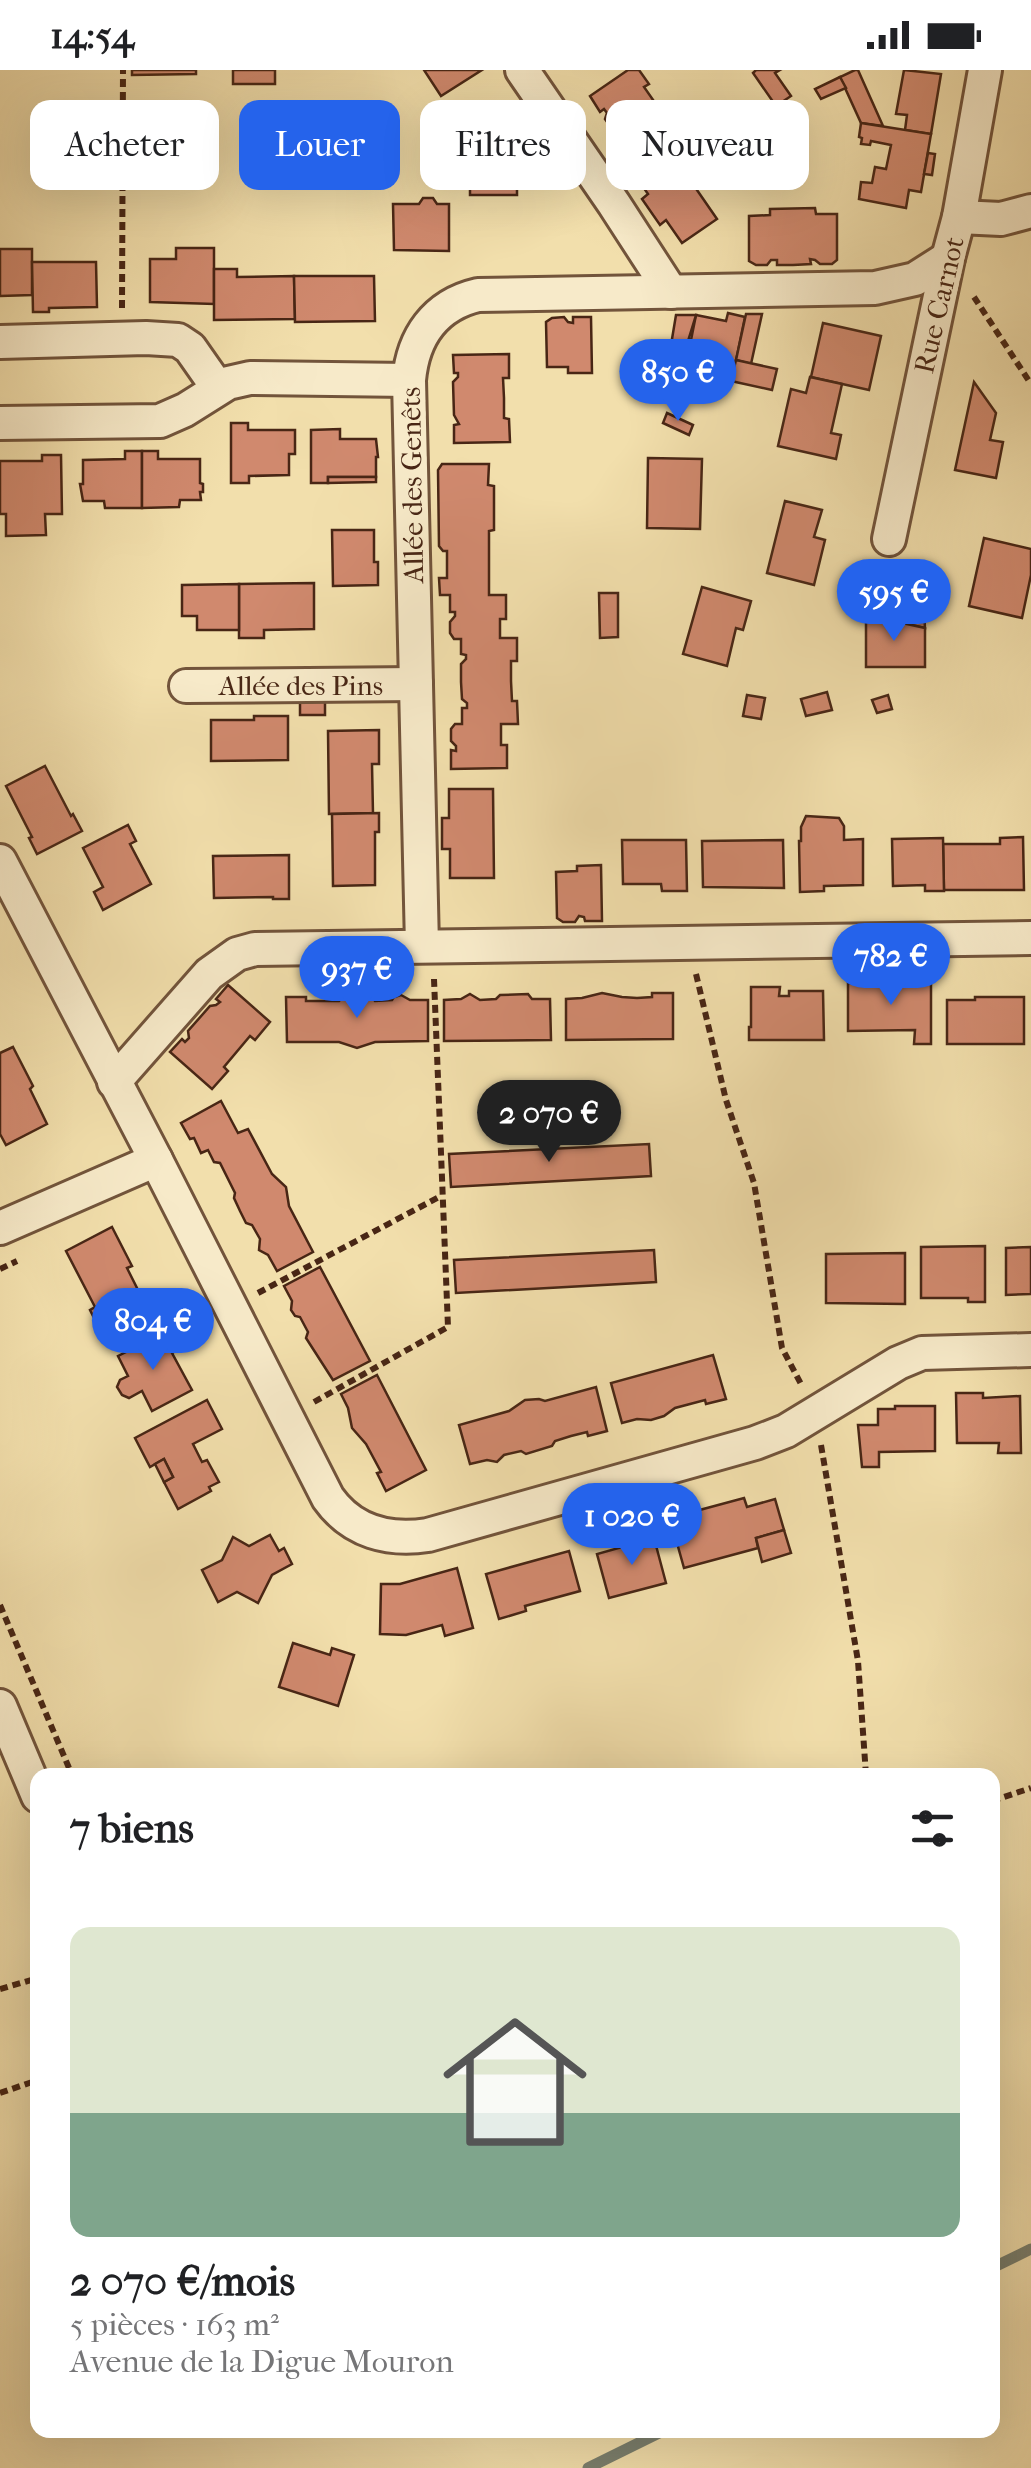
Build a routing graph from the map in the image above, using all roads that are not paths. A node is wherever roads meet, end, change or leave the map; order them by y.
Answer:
1 (522, 70) edge
2 (985, 70) edge
3 (1031, 210) edge
4 (959, 216) junction
5 (948, 258) junction
6 (671, 292) junction
7 (0, 342) edge
8 (410, 380) junction
9 (218, 388) junction
10 (0, 423) edge
11 (889, 539) dead end
12 (416, 684) junction
13 (186, 686) dead end
14 (1, 864) edge
15 (1031, 938) edge
16 (422, 946) junction
17 (114, 1082) junction
18 (156, 1160) junction
19 (0, 1228) edge
20 (1031, 1350) edge
21 (0, 1706) edge
22 (30, 1777) edge

1 - 6 street
2 - 4 street, Rue Carnot
3 - 4 street
4 - 5 street, Rue Carnot
5 - 6 street, Allée des Genêts
5 - 11 street, Rue Carnot
6 - 8 street, Allée des Genêts
7 - 9 street
8 - 9 street
8 - 12 street, Allée des Genêts
9 - 10 street
12 - 13 street, Allée des Pins
12 - 16 street, Allée des Genêts
14 - 17 street
15 - 16 street
16 - 17 street
17 - 18 street
18 - 19 street
18 - 20 street
21 - 22 street

